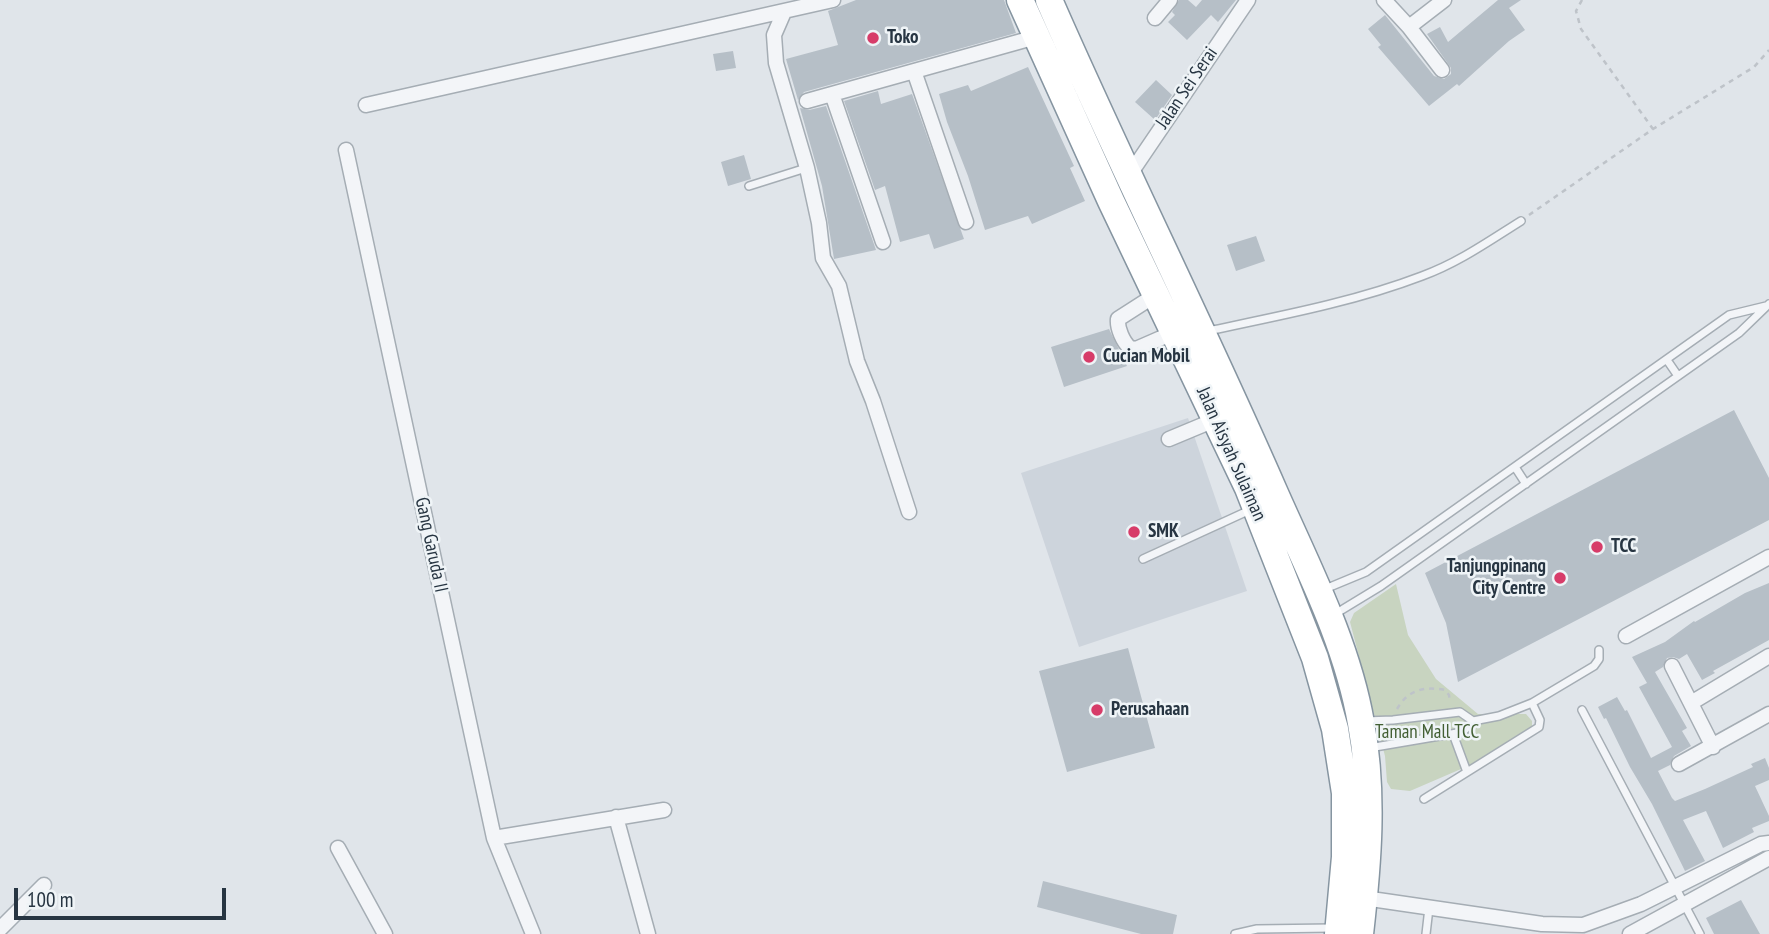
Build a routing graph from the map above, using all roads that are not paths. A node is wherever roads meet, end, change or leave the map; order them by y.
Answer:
1 (833, 0) edge
2 (1020, 0) edge
3 (1049, 0) edge
4 (1170, 0) edge
5 (1384, 0) edge
6 (1444, 0) edge
7 (1246, 1) edge
8 (784, 12) junction
9 (1155, 18) dead end
10 (1409, 27) junction
11 (1036, 37) junction
12 (1442, 70) dead end
13 (914, 71) junction
14 (832, 94) junction
15 (807, 101) dead end
16 (366, 106) dead end
17 (346, 150) dead end
18 (807, 168) junction
19 (1128, 177) junction
20 (749, 186) dead end
21 (1521, 220) road end
22 (966, 222) dead end
23 (883, 242) dead end
24 (1157, 294) junction
25 (1768, 305) edge
26 (1188, 332) junction
27 (1667, 359) junction
28 (1678, 376) junction
29 (1217, 419) junction
30 (1169, 439) dead end
31 (1515, 467) junction
32 (1526, 484) junction
33 (1258, 491) junction
34 (909, 512) dead end
35 (1769, 557) edge
36 (1143, 559) dead end
37 (1318, 591) junction
38 (1329, 618) junction
39 (1626, 636) dead end
40 (1599, 650) dead end
41 (1769, 656) edge
42 (1672, 666) dead end
43 (1532, 703) junction
44 (1691, 703) junction
45 (1582, 710) dead end
46 (1768, 718) edge
47 (1361, 721) junction
48 (1473, 721) junction
49 (1452, 734) junction
50 (1713, 747) junction
51 (1365, 748) junction
52 (1679, 764) dead end
53 (1466, 772) junction
54 (1424, 799) dead end
55 (664, 810) dead end
56 (616, 817) junction
57 (494, 838) junction
58 (1769, 843) edge
59 (338, 848) dead end
60 (1769, 858) edge
61 (44, 885) dead end
62 (1676, 886) junction
63 (1364, 898) junction
64 (1686, 904) junction
65 (1429, 908) junction
66 (0, 929) edge
67 (1541, 929) edge
68 (1346, 932) edge
69 (385, 934) edge
70 (533, 934) edge
71 (648, 934) edge
72 (1235, 934) edge
73 (1426, 934) edge
74 (1630, 934) edge
75 (1700, 934) edge

1 - 8 street
2 - 11 highway, Jalan Aisyah Sulaiman
3 - 19 highway, Jalan Aisyah Sulaiman
4 - 9 street
5 - 10 street
6 - 10 street
7 - 19 street, Jalan Sei Serai
8 - 16 street
8 - 18 street
10 - 12 street
11 - 13 street
11 - 24 highway, Jalan Aisyah Sulaiman
13 - 14 street
13 - 22 street
14 - 15 street
14 - 23 street
17 - 57 street, Gang Garuda II
18 - 20 lane
18 - 34 street
19 - 26 highway, Jalan Aisyah Sulaiman
21 - 26 lane
24 - 26 highway, Jalan Aisyah Sulaiman
24 - 26 street
25 - 27 lane
25 - 28 lane
26 - 29 highway, Jalan Aisyah Sulaiman
26 - 33 highway, Jalan Aisyah Sulaiman
27 - 28 lane
27 - 31 lane
28 - 32 lane
29 - 30 street
29 - 33 highway, Jalan Aisyah Sulaiman
31 - 32 lane
31 - 37 lane
32 - 38 lane
33 - 36 lane
33 - 37 highway, Jalan Aisyah Sulaiman
33 - 68 highway, Jalan Aisyah Sulaiman
35 - 39 street
37 - 38 highway, Jalan Aisyah Sulaiman
38 - 47 highway, Jalan Aisyah Sulaiman
40 - 43 lane
41 - 44 street
42 - 44 street
43 - 48 lane
43 - 53 lane
44 - 50 street
45 - 62 lane
46 - 50 street
47 - 48 lane
47 - 51 highway, Jalan Aisyah Sulaiman
48 - 49 lane
49 - 51 lane
49 - 53 lane
50 - 52 street
51 - 63 highway, Jalan Aisyah Sulaiman
53 - 54 lane
55 - 56 street
56 - 57 street
56 - 71 street
57 - 70 street, Gang Garuda II
58 - 62 street
59 - 69 street
60 - 64 street
61 - 66 street
62 - 64 lane
62 - 67 street
63 - 65 street
63 - 68 highway, Jalan Aisyah Sulaiman
64 - 74 street
64 - 75 lane
65 - 67 street
65 - 73 lane
68 - 72 lane

